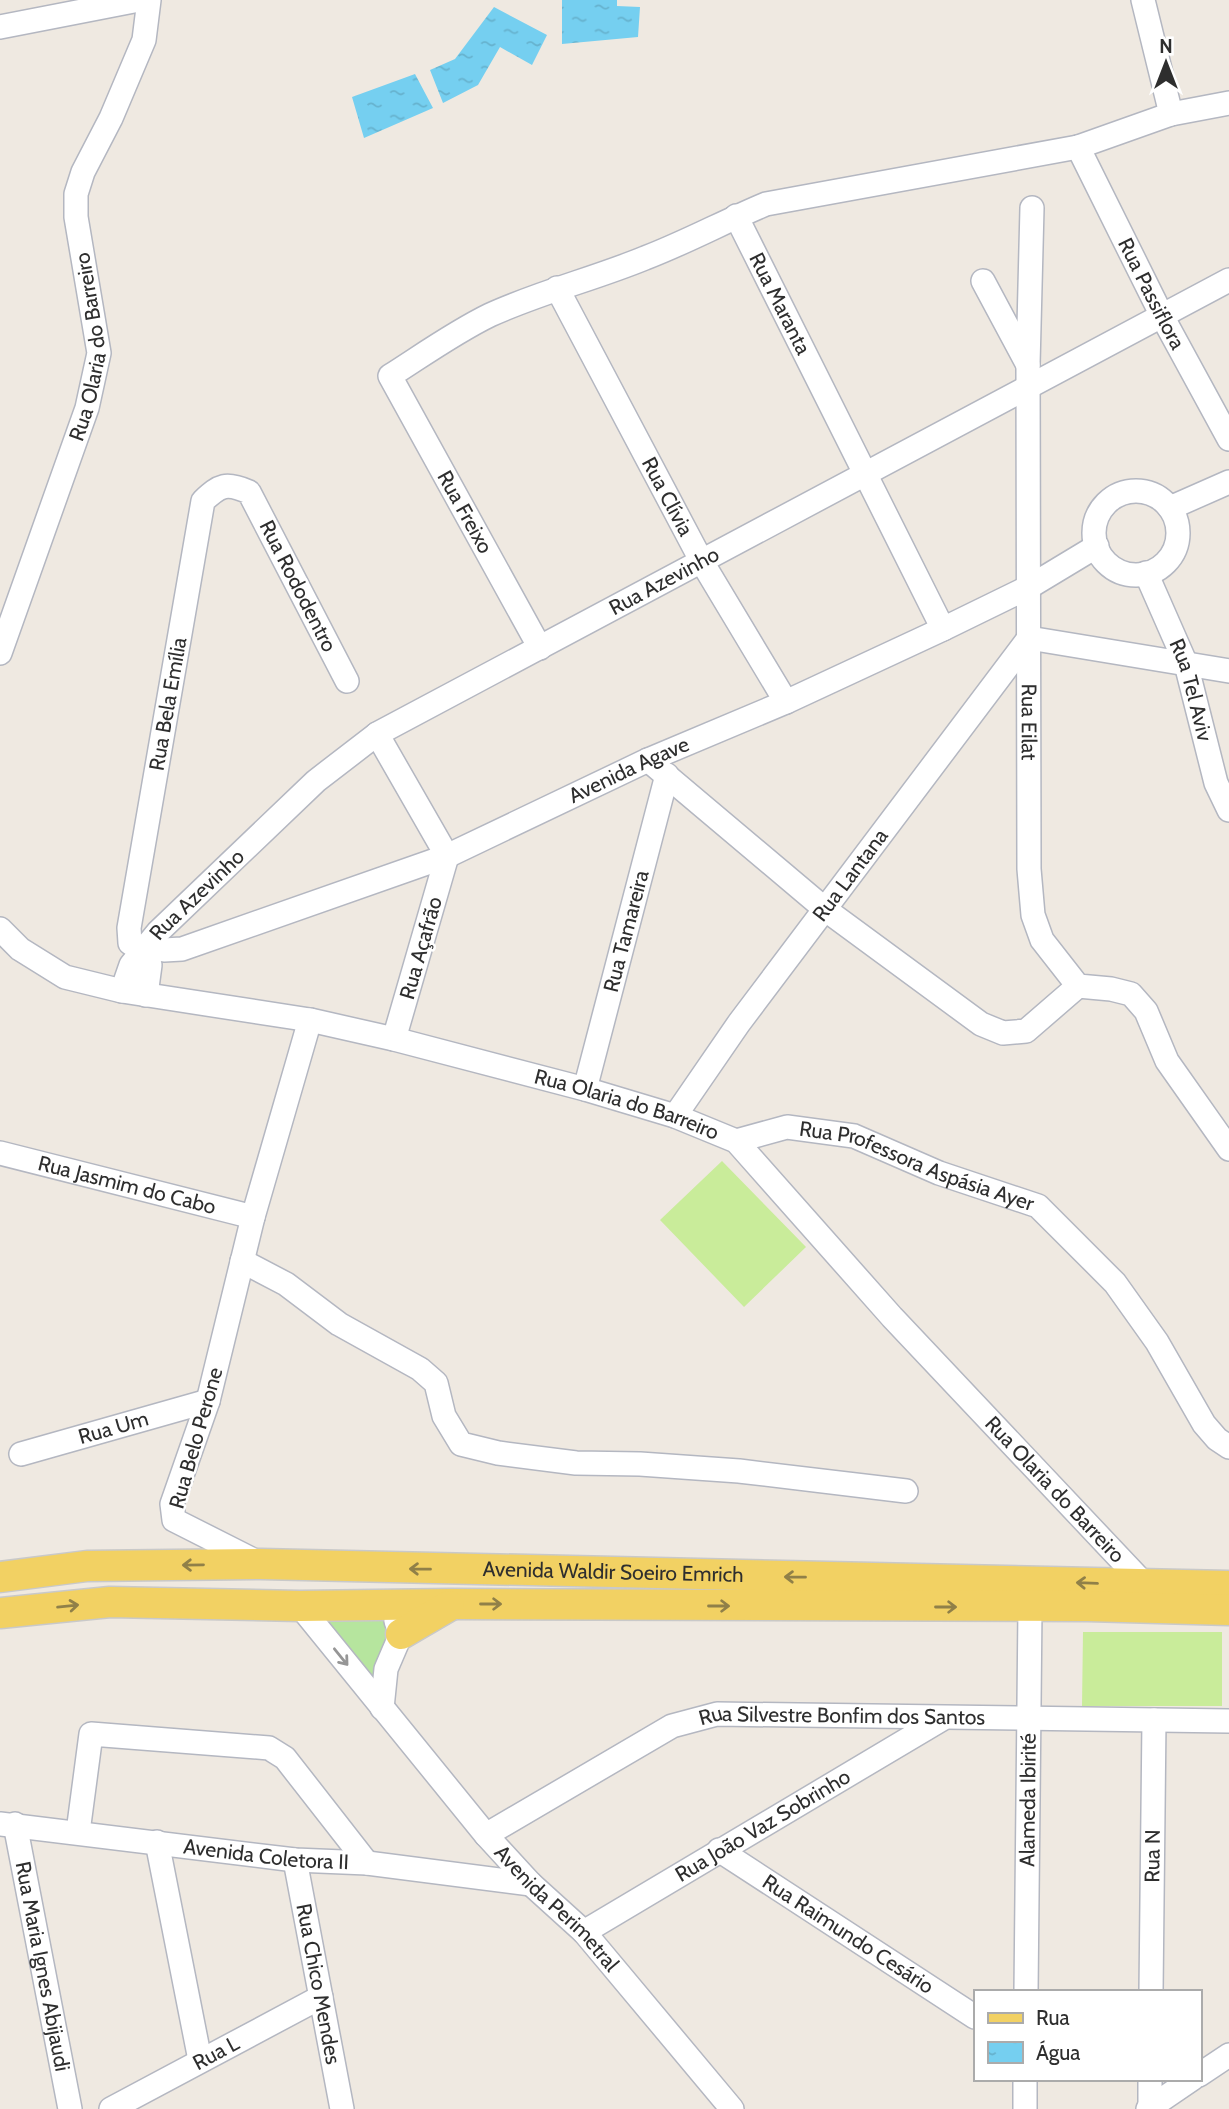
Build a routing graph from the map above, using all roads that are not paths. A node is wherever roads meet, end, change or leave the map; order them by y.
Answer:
1 (139, 0) edge
2 (149, 0) edge
3 (1143, 0) edge
4 (0, 27) edge
5 (1229, 103) edge
6 (1171, 114) junction
7 (1078, 147) junction
8 (1032, 208) dead end
9 (736, 216) junction
10 (1229, 280) edge
11 (983, 281) dead end
12 (557, 288) junction
13 (1162, 316) junction
14 (1029, 375) junction
15 (1229, 439) edge
16 (867, 474) junction
17 (1229, 482) edge
18 (249, 492) joint
19 (1170, 508) junction
20 (1097, 547) junction
21 (702, 562) junction
22 (1146, 573) junction
23 (1029, 587) junction
24 (943, 629) junction
25 (1029, 638) junction
26 (540, 648) junction
27 (0, 653) edge
28 (1186, 664) junction
29 (1229, 671) edge
30 (347, 681) dead end
31 (786, 702) junction
32 (377, 734) junction
33 (648, 760) junction
34 (667, 775) junction
35 (1229, 810) edge
36 (447, 856) junction
37 (826, 910) junction
38 (0, 929) edge
39 (145, 947) junction
40 (1078, 986) junction
41 (122, 991) junction
42 (146, 995) junction
43 (310, 1020) junction
44 (394, 1039) junction
45 (585, 1089) junction
46 (675, 1115) junction
47 (736, 1141) junction
48 (1229, 1149) edge
49 (0, 1153) edge
50 (253, 1217) junction
51 (242, 1261) junction
52 (208, 1401) junction
53 (1229, 1447) edge
54 (21, 1454) dead end
55 (906, 1491) dead end
56 (261, 1564) junction
57 (360, 1567) junction
58 (0, 1577) edge
59 (1229, 1586) edge
60 (1146, 1597) junction
61 (451, 1604) junction
62 (388, 1605) junction
63 (300, 1606) junction
64 (1030, 1608) junction
65 (1229, 1610) edge
66 (0, 1613) edge
67 (401, 1634) junction
68 (382, 1708) junction
69 (944, 1718) junction
70 (1029, 1718) junction
71 (1154, 1720) junction
72 (1229, 1721) edge
73 (7, 1824) edge
74 (78, 1832) junction
75 (486, 1835) junction
76 (157, 1842) junction
77 (719, 1850) junction
78 (295, 1860) junction
79 (366, 1863) junction
80 (531, 1884) junction
81 (584, 1932) junction
82 (1026, 1990) edge
83 (1151, 1990) edge
84 (321, 1997) junction
85 (974, 2016) edge
86 (1229, 2055) edge
87 (200, 2060) junction
88 (1201, 2073) edge
89 (1025, 2081) edge
90 (1150, 2081) edge
91 (1189, 2081) edge
92 (726, 2102) edge
93 (1149, 2108) edge
94 (70, 2109) edge
95 (111, 2109) edge
96 (342, 2109) edge
97 (744, 2109) edge
98 (1025, 2109) edge

1 - 4 street
2 - 27 street, Rua Olaria do Barreiro
3 - 6 street
5 - 6 street
6 - 7 street
7 - 9 street
7 - 13 street, Rua Passiflora
8 - 14 street, Rua Eilat
9 - 12 street
9 - 16 street, Rua Maranta
10 - 13 street, Rua Azevinho
11 - 14 street
12 - 21 street, Rua Clívia
12 - 26 street, Rua Freixo
13 - 14 street, Rua Azevinho
13 - 15 street, Rua Passiflora
14 - 16 street, Rua Azevinho
14 - 23 street, Rua Eilat
16 - 21 street, Rua Azevinho
16 - 24 street, Rua Maranta
17 - 19 street
18 - 30 street, Rua Rododentro
18 - 39 street, Rua Bela Emília
19 - 20 street
19 - 22 street
20 - 22 street
20 - 23 street, Avenida Agave
21 - 26 street, Rua Azevinho
21 - 31 street, Rua Clívia
22 - 28 street, Rua Tel Aviv
23 - 24 street, Avenida Agave
23 - 25 street, Rua Eilat
24 - 31 street, Avenida Agave
25 - 28 street
25 - 37 street, Rua Lantana
25 - 40 street, Rua Eilat
26 - 32 street, Rua Azevinho
28 - 29 street
28 - 35 street, Rua Tel Aviv
31 - 33 street, Avenida Agave
32 - 36 street
32 - 39 street, Rua Azevinho
33 - 34 street
33 - 36 street, Avenida Agave
34 - 37 street
34 - 45 street, Rua Tamareira
36 - 39 street, Avenida Agave
36 - 44 street, Rua Açafrão
37 - 40 street
37 - 46 street, Rua Lantana
38 - 41 street, Rua Olaria do Barreiro
39 - 41 street, Rua Azevinho
39 - 42 street, Rua Azevinho
40 - 48 street
41 - 42 street, Rua Olaria do Barreiro
42 - 43 street, Rua Olaria do Barreiro
43 - 44 street, Rua Olaria do Barreiro
43 - 50 street, Rua Belo Perone
44 - 45 street, Rua Olaria do Barreiro
45 - 46 street, Rua Olaria do Barreiro
46 - 47 street, Rua Olaria do Barreiro
47 - 53 street, Rua Professora Aspásia Ayer
47 - 60 street, Rua Olaria do Barreiro
49 - 50 street, Rua Jasmim do Cabo
50 - 51 street, Rua Belo Perone
51 - 52 street, Rua Belo Perone
51 - 55 street
52 - 54 street, Rua Um
52 - 56 street, Rua Belo Perone
56 - 57 main road, Avenida Waldir Soeiro Emrich
56 -> 58 main road, Avenida Waldir Soeiro Emrich
60 -> 57 main road, Avenida Waldir Soeiro Emrich
57 - 62 main road
57 - 63 main road
59 - 60 main road, Avenida Waldir Soeiro Emrich
60 - 64 main road, Avenida Waldir Soeiro Emrich
60 - 65 main road, Avenida Waldir Soeiro Emrich
61 - 62 main road, Avenida Waldir Soeiro Emrich
61 -> 64 main road, Avenida Waldir Soeiro Emrich
61 - 67 main road
62 - 63 main road, Avenida Waldir Soeiro Emrich
62 - 67 street
66 -> 63 main road, Avenida Waldir Soeiro Emrich
63 -> 68 street, Avenida Perimetral
64 - 70 street, Alameda Ibirité
67 - 68 street
68 - 75 street, Avenida Perimetral
69 - 70 street, Rua Silvestre Bonfim dos Santos
69 - 75 street, Rua Silvestre Bonfim dos Santos
69 - 77 street, Rua João Vaz Sobrinho
70 - 71 street, Rua Silvestre Bonfim dos Santos
70 - 82 street, Alameda Ibirité
71 - 72 street, Rua Silvestre Bonfim dos Santos
71 - 83 street, Rua N
73 - 74 street, Avenida Coletora II
73 - 94 street, Rua Maria Ignes Abijaudi
74 - 76 street, Avenida Coletora II
74 - 79 street
75 - 80 street, Avenida Perimetral
76 - 78 street, Avenida Coletora II
76 - 87 street
77 - 81 street, Rua João Vaz Sobrinho
77 - 85 street, Rua Raimundo Cesário
78 - 79 street, Avenida Coletora II
78 - 84 street, Rua Chico Mendes
79 - 80 street, Avenida Coletora II
80 - 81 street, Avenida Perimetral
81 - 92 street, Avenida Perimetral
84 - 87 street, Rua L
84 - 96 street, Rua Chico Mendes
86 - 88 street
87 - 95 street, Rua L
89 - 98 street
90 - 93 street
91 - 93 street
92 - 97 street, Avenida Perimetral

